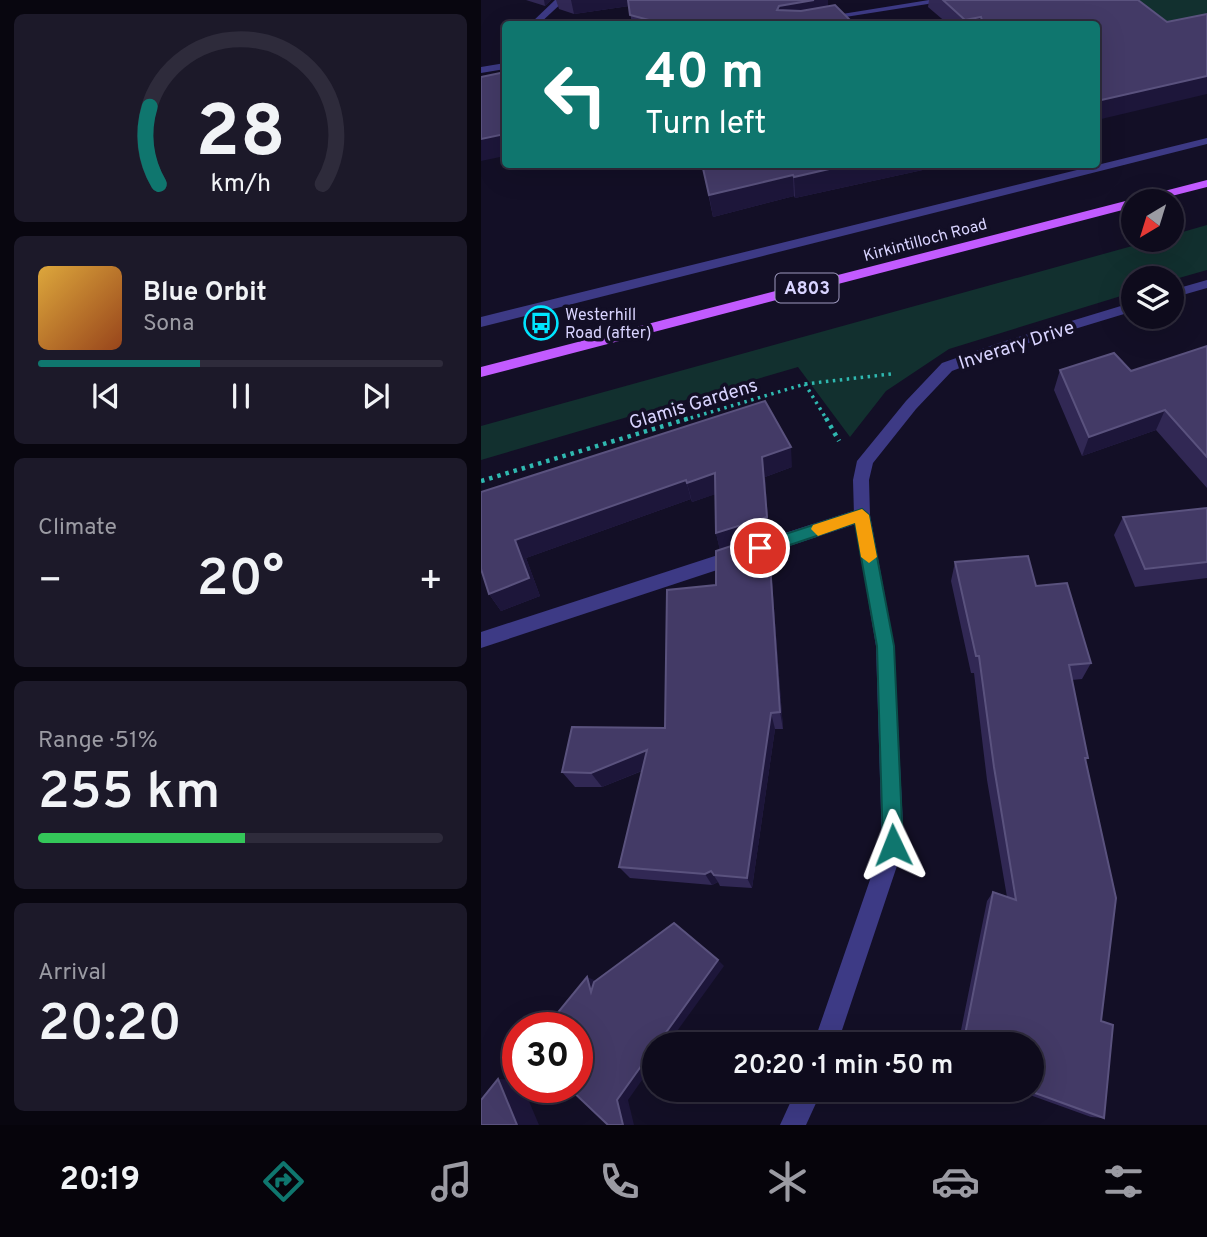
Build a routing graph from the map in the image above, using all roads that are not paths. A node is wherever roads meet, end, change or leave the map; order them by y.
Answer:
1 (560, 0) edge
2 (948, 0) edge
3 (537, 21) edge
4 (817, 21) edge
5 (502, 67) edge
6 (481, 71) edge
7 (1207, 141) edge
8 (1100, 164) edge
9 (1081, 168) edge
10 (1207, 183) edge
11 (1185, 189) edge
12 (1121, 206) edge
13 (1207, 284) edge
14 (1184, 291) edge
15 (1121, 310) edge
16 (481, 322) edge
17 (481, 372) edge
18 (862, 515) junction
19 (481, 640) edge
20 (829, 1032) edge
21 (804, 1102) edge
22 (793, 1125) edge

1 - 3 street
2 - 4 street
5 - 6 street
7 - 8 street
9 - 16 street
10 - 11 main road, Kirkintilloch Road / A803
12 - 17 main road, Kirkintilloch Road / A803
13 - 14 street
15 - 18 street, Inverary Drive
18 - 19 street
18 - 20 street, Inverary Drive
21 - 22 street

